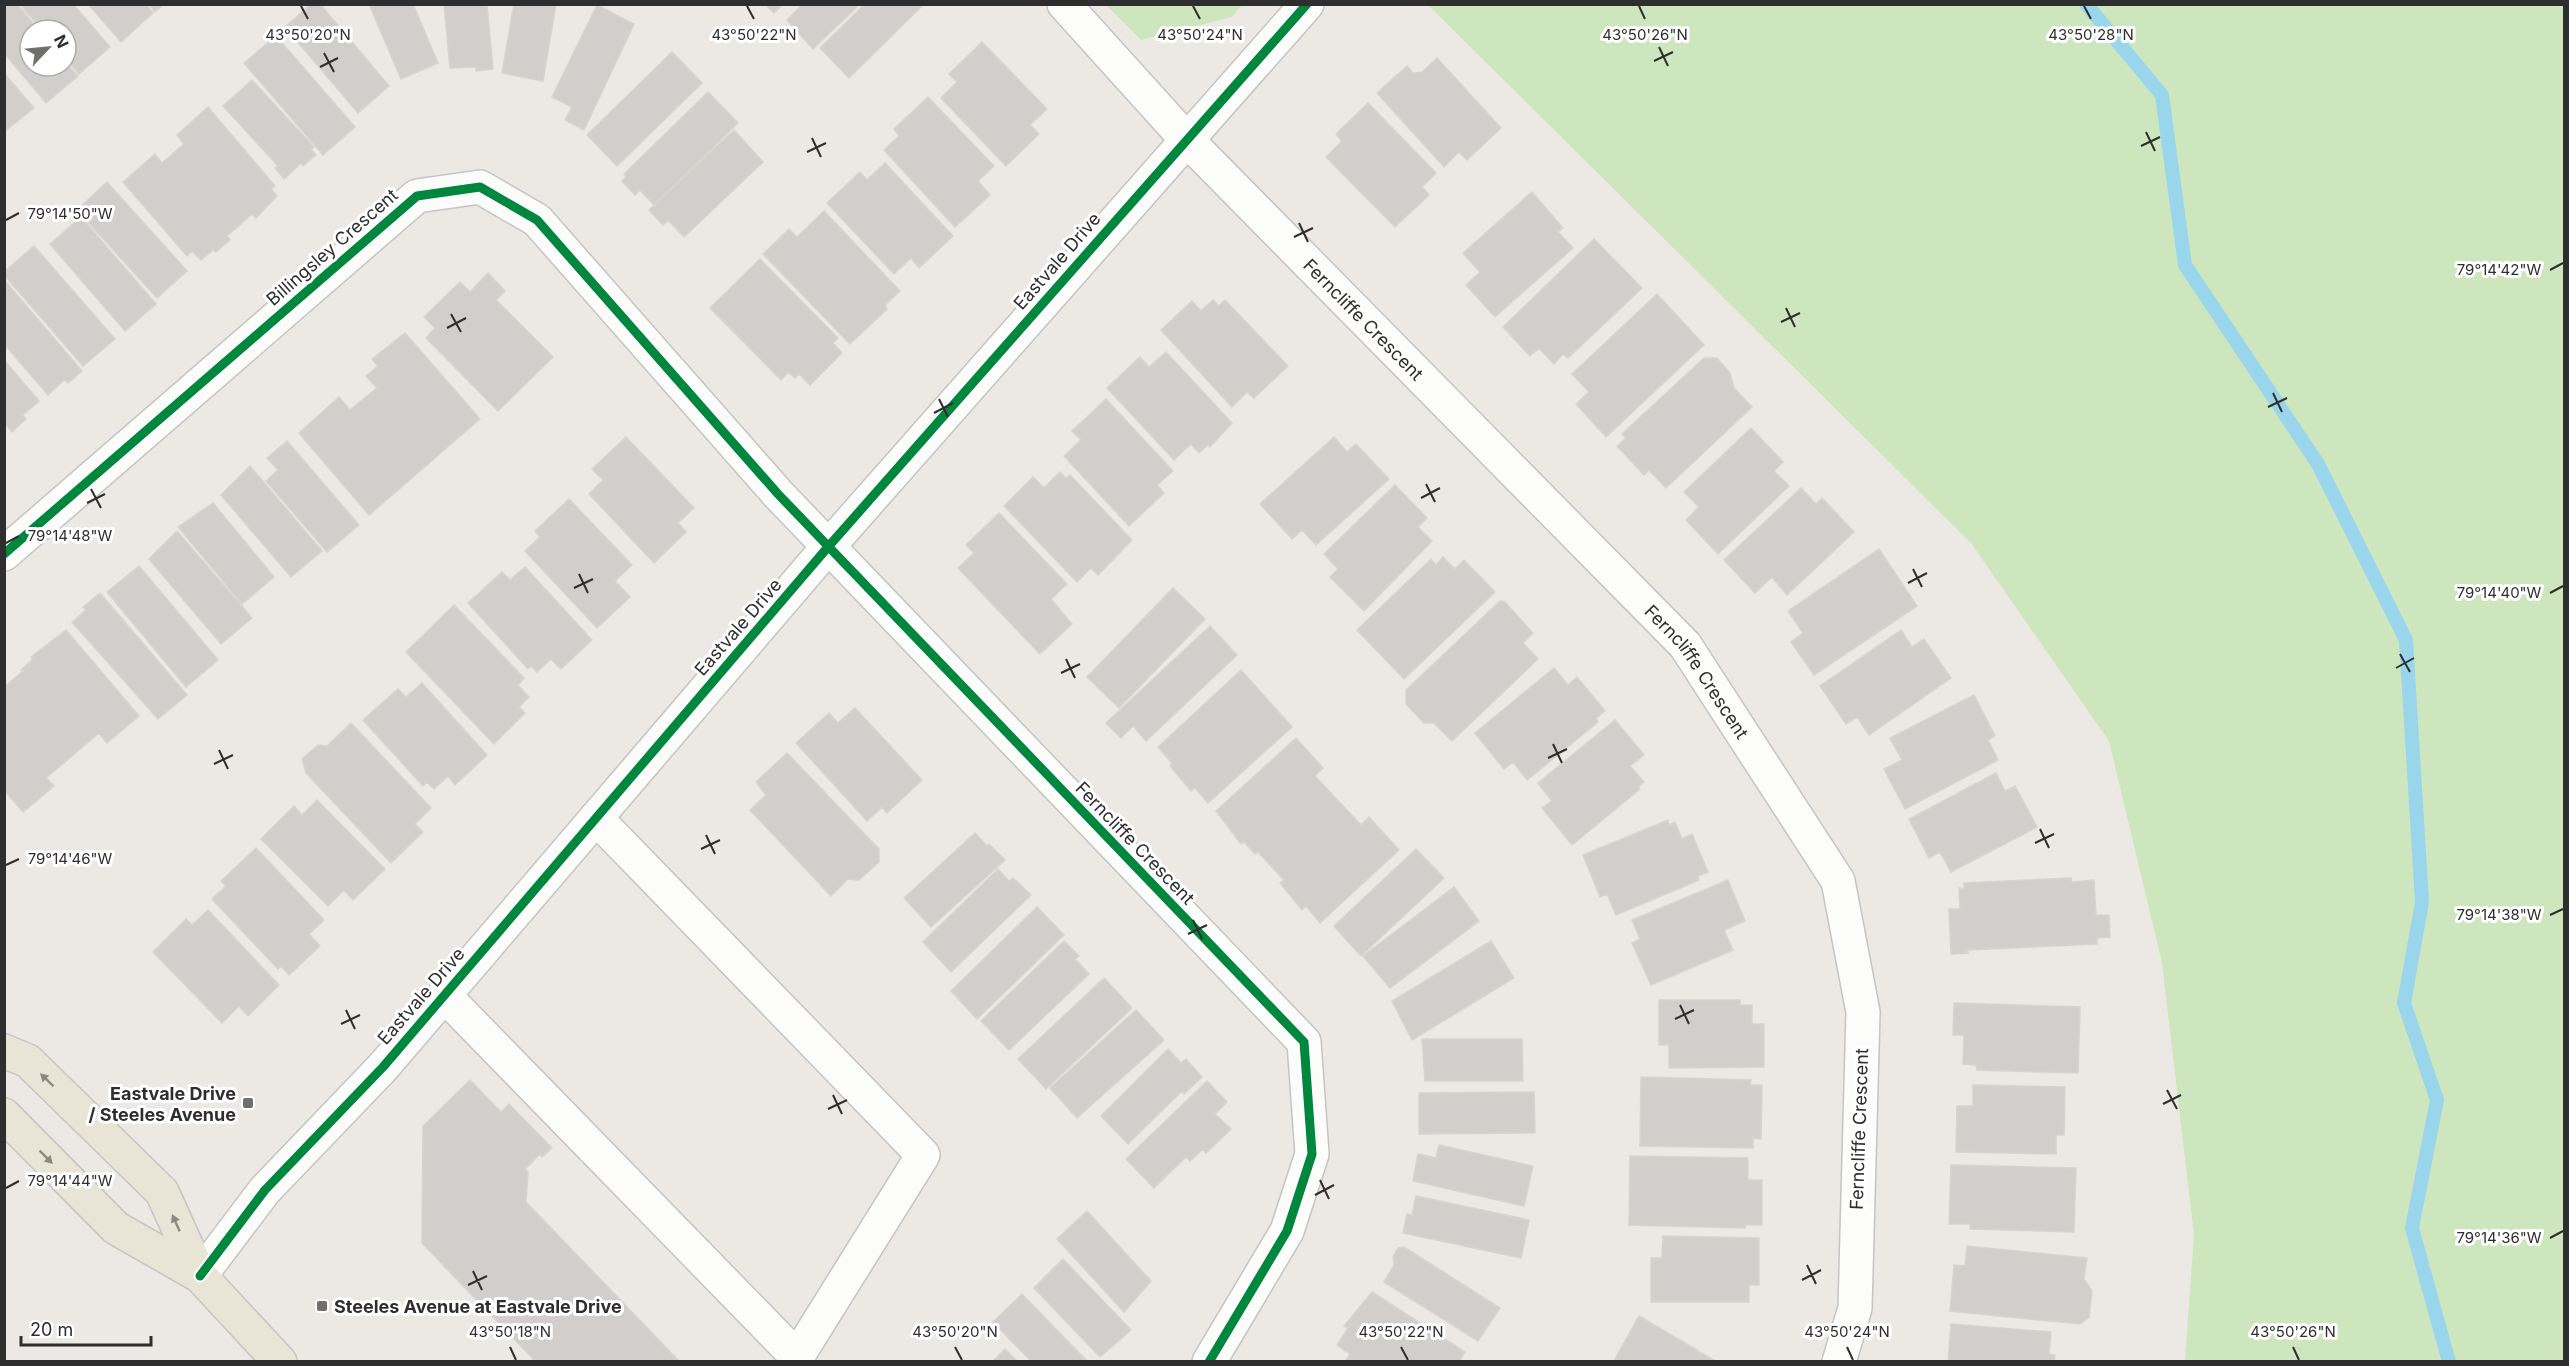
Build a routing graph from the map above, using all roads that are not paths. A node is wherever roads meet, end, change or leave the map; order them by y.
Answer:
1 (1064, 4) edge
2 (1307, 4) edge
3 (1186, 139) junction
4 (828, 547) junction
5 (4, 554) edge
6 (596, 818) junction
7 (444, 995) junction
8 (4, 1051) edge
9 (4, 1115) edge
10 (200, 1276) junction
11 (280, 1362) edge
12 (1209, 1362) edge
13 (1839, 1362) edge

1 - 3 street
2 - 3 street, Eastvale Drive
3 - 4 street, Eastvale Drive
3 - 13 street, Ferncliffe Crescent
4 - 5 street, Billingsley Crescent
4 - 6 street, Eastvale Drive
4 - 12 street, Ferncliffe Crescent
6 - 7 street, Eastvale Drive
6 - 7 street
7 - 10 street, Eastvale Drive
10 -> 8 main road
9 -> 10 main road
10 - 11 main road

